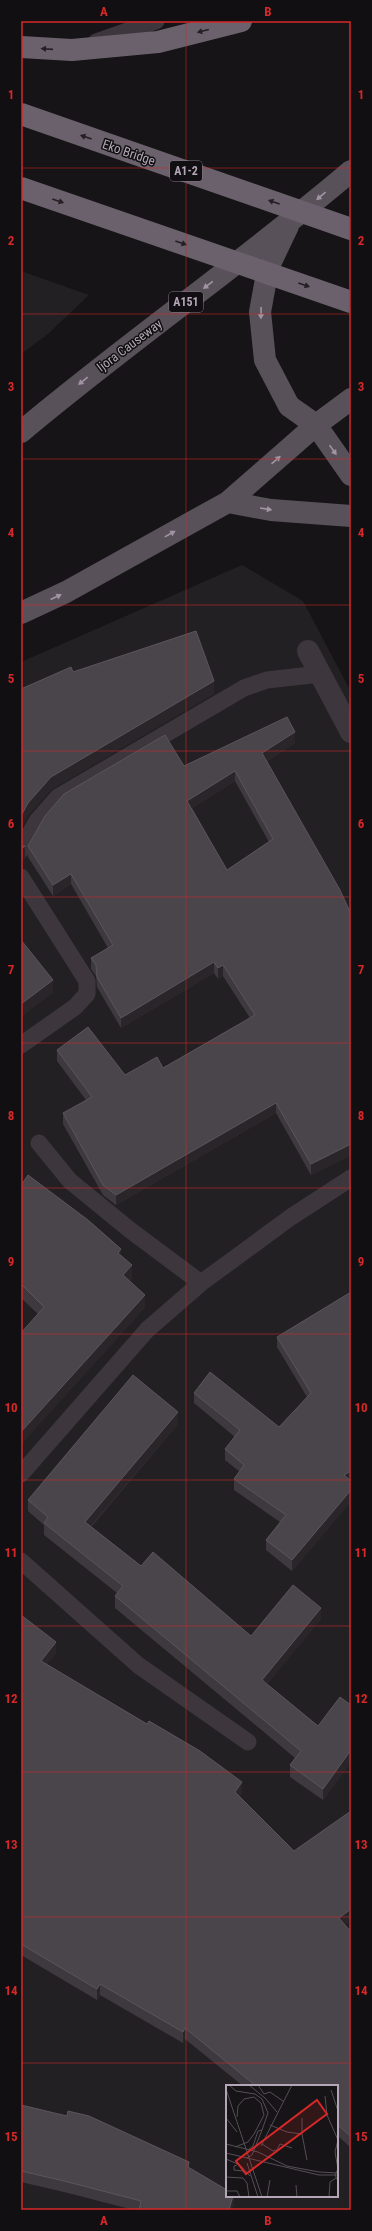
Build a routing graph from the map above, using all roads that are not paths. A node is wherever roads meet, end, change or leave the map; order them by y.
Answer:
1 (156, 21) edge
2 (241, 21) edge
3 (21, 47) edge
4 (72, 50) junction
5 (21, 114) edge
6 (351, 171) edge
7 (21, 188) edge
8 (289, 224) junction
9 (351, 229) edge
10 (351, 302) edge
11 (351, 400) edge
12 (316, 425) junction
13 (21, 432) edge
14 (351, 474) edge
15 (228, 502) junction
16 (351, 516) edge
17 (21, 613) edge
18 (308, 651) dead end
19 (320, 674) junction
20 (351, 732) edge
21 (21, 850) edge
22 (21, 877) edge
23 (21, 1044) edge
24 (39, 1143) dead end
25 (351, 1178) edge
26 (201, 1283) junction
27 (21, 1474) edge
28 (21, 1561) edge
29 (248, 1742) dead end

1 - 4 lane
2 -> 4 highway
4 -> 3 highway
9 -> 5 highway, Eko Bridge / A1-2, bridge
6 -> 8 main road, Ijora Causeway / A151
7 -> 10 highway, bridge
8 -> 12 main road
8 -> 13 main road, Ijora Causeway / A151
11 - 12 main road
12 -> 14 main road
15 -> 12 main road
15 -> 16 main road
17 -> 15 main road
18 - 19 street
19 - 20 street
19 - 21 lane
22 - 23 lane
24 - 26 lane
25 - 26 lane
26 - 27 lane
28 - 29 lane

